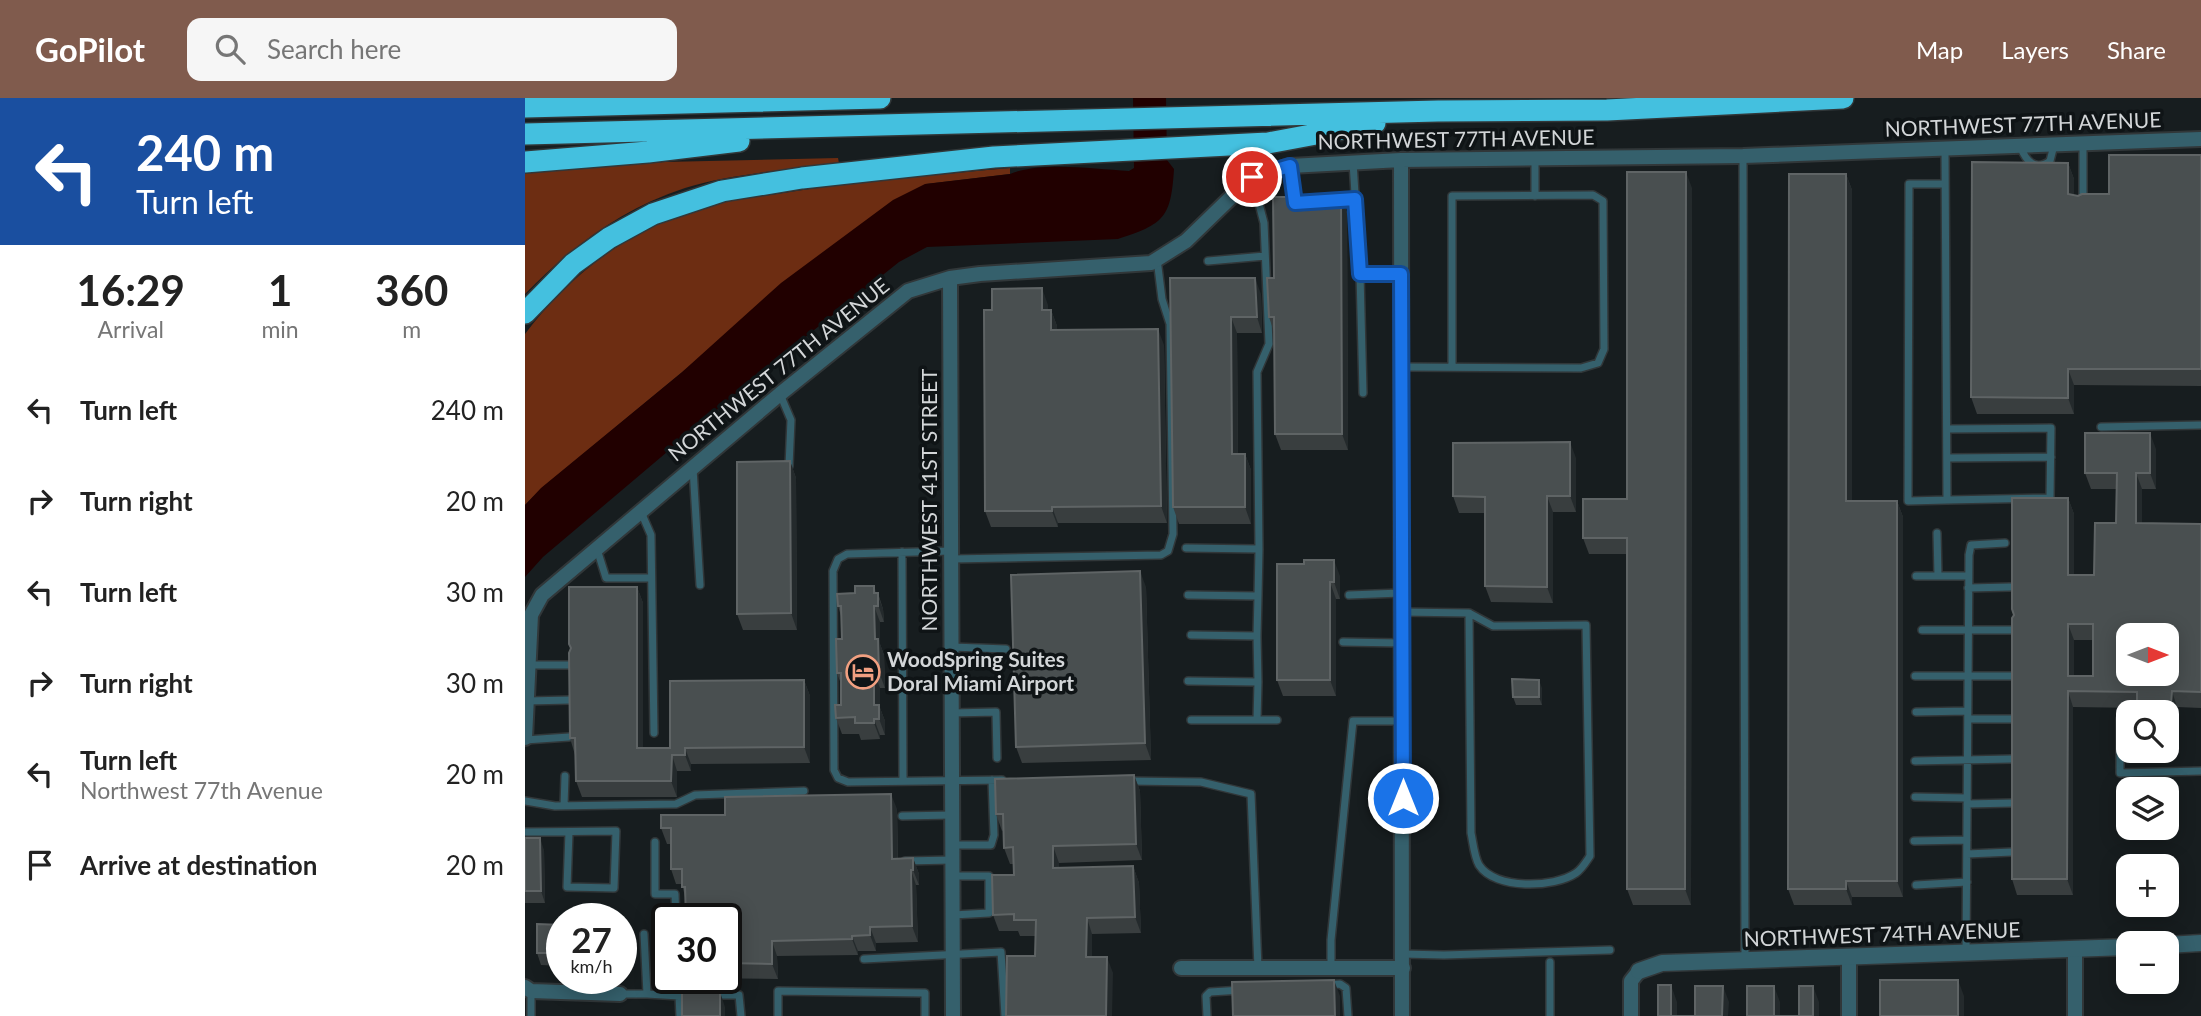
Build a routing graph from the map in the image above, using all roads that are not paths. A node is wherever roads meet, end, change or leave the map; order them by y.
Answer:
1 (880, 98) edge
2 (1843, 98) edge
3 (525, 107) edge
4 (1438, 111) junction
5 (856, 126) junction
6 (525, 134) edge
7 (2201, 139) edge
8 (2083, 143) junction
9 (2054, 145) junction
10 (2019, 146) junction
11 (1945, 149) junction
12 (1743, 156) junction
13 (1535, 159) junction
14 (1401, 160) junction
15 (525, 162) edge
16 (1353, 162) junction
17 (1290, 166) junction
18 (1252, 177) junction
19 (1945, 184) junction
20 (1535, 195) junction
21 (1355, 199) junction
22 (1343, 200) edge
23 (1307, 202) edge
24 (2083, 206) edge
25 (1265, 256) junction
26 (1157, 259) junction
27 (1208, 261) dead end
28 (1360, 274) junction
29 (1401, 274) junction
30 (950, 278) junction
31 (525, 313) edge
32 (1401, 367) junction
33 (1452, 367) junction
34 (1363, 393) dead end
35 (779, 394) junction
36 (2201, 425) edge
37 (2101, 427) dead end
38 (1947, 429) junction
39 (2051, 457) junction
40 (1947, 458) junction
41 (789, 466) edge
42 (693, 467) junction
43 (1947, 500) junction
44 (641, 512) junction
45 (1937, 533) dead end
46 (2005, 543) dead end
47 (1186, 548) dead end
48 (597, 549) junction
49 (1259, 549) junction
50 (902, 552) junction
51 (951, 555) junction
52 (1916, 576) dead end
53 (1938, 576) junction
54 (1968, 576) junction
55 (651, 578) junction
56 (700, 585) dead end
57 (2010, 587) edge
58 (1968, 588) junction
59 (1402, 593) junction
60 (1188, 595) dead end
61 (1349, 595) dead end
62 (1258, 596) junction
63 (1402, 612) junction
64 (1469, 613) junction
65 (1922, 630) dead end
66 (2014, 630) edge
67 (1968, 631) junction
68 (1191, 635) dead end
69 (1257, 636) junction
70 (1343, 642) dead end
71 (1402, 643) junction
72 (951, 647) junction
73 (1006, 649) dead end
74 (529, 665) junction
75 (571, 665) edge
76 (1915, 676) dead end
77 (1968, 676) junction
78 (2011, 676) edge
79 (1188, 681) dead end
80 (1258, 682) junction
81 (570, 700) edge
82 (527, 701) junction
83 (1916, 712) dead end
84 (952, 713) junction
85 (1967, 715) junction
86 (2013, 719) edge
87 (1191, 720) dead end
88 (1257, 720) junction
89 (1277, 720) dead end
90 (1402, 720) junction
91 (654, 733) dead end
92 (569, 737) edge
93 (525, 739) edge
94 (997, 758) dead end
95 (2011, 759) edge
96 (1967, 760) junction
97 (1915, 761) dead end
98 (2120, 763) edge
99 (2201, 771) edge
100 (565, 776) dead end
101 (952, 779) junction
102 (992, 780) junction
103 (1015, 780) edge
104 (902, 781) junction
105 (1121, 781) edge
106 (804, 791) dead end
107 (1915, 797) dead end
108 (525, 801) edge
109 (1967, 801) junction
110 (2013, 803) edge
111 (564, 806) junction
112 (952, 815) junction
113 (902, 816) dead end
114 (525, 832) edge
115 (569, 832) junction
116 (1914, 841) dead end
117 (1967, 841) junction
118 (655, 842) dead end
119 (952, 845) junction
120 (2012, 852) edge
121 (1967, 854) junction
122 (953, 860) junction
123 (905, 862) edge
124 (953, 876) junction
125 (1967, 883) junction
126 (1916, 885) dead end
127 (675, 903) edge
128 (953, 915) junction
129 (644, 934) dead end
130 (2201, 943) edge
131 (2179, 944) edge
132 (2116, 948) edge
133 (1610, 950) dead end
134 (2075, 950) junction
135 (1966, 953) junction
136 (953, 954) junction
137 (1849, 957) junction
138 (864, 959) dead end
139 (1745, 960) junction
140 (1403, 961) junction
141 (1550, 962) dead end
142 (1181, 968) dead end
143 (1258, 968) junction
144 (1331, 968) junction
145 (1639, 971) joint
146 (1314, 986) edge
147 (1249, 990) edge
148 (527, 991) edge
149 (546, 992) edge
150 (637, 994) edge
151 (647, 994) junction
152 (707, 995) edge
153 (679, 996) junction
154 (693, 996) edge
155 (531, 1016) edge
156 (680, 1016) edge
157 (741, 1016) edge
158 (778, 1016) edge
159 (925, 1016) edge
160 (953, 1016) edge
161 (1005, 1016) edge
162 (1207, 1016) edge
163 (1348, 1016) edge
164 (1402, 1016) edge
165 (1551, 1016) edge
166 (1630, 1016) edge
167 (1849, 1016) edge
168 (2075, 1016) edge

1 - 3 highway
2 - 4 highway
4 - 5 highway
4 - 31 highway
5 - 6 highway
5 - 15 highway
7 - 8 street, NORTHWEST 77TH AVENUE
8 - 9 street, NORTHWEST 77TH AVENUE
8 - 24 lane
9 - 10 street, NORTHWEST 77TH AVENUE
9 - 10 lane
10 - 11 street, NORTHWEST 77TH AVENUE
11 - 12 street, NORTHWEST 77TH AVENUE
11 - 19 lane
12 - 13 street, NORTHWEST 77TH AVENUE
12 - 139 lane
13 - 14 street, NORTHWEST 77TH AVENUE
13 - 20 lane
14 - 16 street, NORTHWEST 77TH AVENUE
14 - 29 street
16 - 17 street, NORTHWEST 77TH AVENUE
16 - 21 lane
17 - 18 street, NORTHWEST 77TH AVENUE
17 - 23 lane
18 - 25 lane
18 - 26 street, NORTHWEST 77TH AVENUE
19 - 38 lane
19 - 43 lane
20 - 33 lane
20 - 33 lane
21 - 22 lane
21 - 28 lane
25 - 27 lane
25 - 49 lane
26 - 30 street, NORTHWEST 77TH AVENUE
26 - 51 lane
28 - 29 lane
28 - 34 lane
29 - 32 street
30 - 35 street, NORTHWEST 77TH AVENUE
30 - 51 street, NORTHWEST 41ST STREET
32 - 33 lane
32 - 59 street
35 - 41 lane
35 - 42 street, NORTHWEST 77TH AVENUE
36 - 37 lane
38 - 39 lane
38 - 40 lane
39 - 40 lane
39 - 43 lane
40 - 43 lane
42 - 44 street, NORTHWEST 77TH AVENUE
42 - 56 lane
44 - 48 street, NORTHWEST 77TH AVENUE
44 - 55 lane
45 - 53 lane
46 - 54 lane
47 - 49 lane
48 - 55 lane
48 - 74 street, NORTHWEST 77TH AVENUE
49 - 62 lane
50 - 51 lane
50 - 104 lane
50 - 104 lane
51 - 72 street, NORTHWEST 41ST STREET
52 - 53 lane
53 - 54 lane
54 - 58 lane
55 - 91 lane
57 - 58 lane
58 - 67 lane
59 - 61 lane
59 - 63 street
60 - 62 lane
62 - 69 lane
63 - 64 lane
63 - 71 street
64 - 64 lane
65 - 67 lane
66 - 67 lane
67 - 77 lane
68 - 69 lane
69 - 80 lane
70 - 71 lane
71 - 90 street
72 - 73 lane
72 - 84 street, NORTHWEST 41ST STREET
74 - 75 lane
74 - 82 street, NORTHWEST 77TH AVENUE
76 - 77 lane
77 - 78 lane
77 - 85 lane
79 - 80 lane
80 - 88 lane
81 - 82 lane
82 - 93 street, NORTHWEST 77TH AVENUE
83 - 85 lane
84 - 94 lane
84 - 101 street, NORTHWEST 41ST STREET
85 - 86 lane
85 - 96 lane
87 - 88 lane
88 - 89 lane
90 - 140 street
90 - 144 lane
92 - 93 lane
95 - 96 lane
96 - 97 lane
96 - 109 lane
98 - 99 lane
100 - 111 lane
101 - 102 lane
101 - 104 lane
101 - 112 street, NORTHWEST 41ST STREET
102 - 103 lane
102 - 119 lane
105 - 143 lane
106 - 111 lane
107 - 109 lane
108 - 111 lane
109 - 110 lane
109 - 117 lane
112 - 113 lane
112 - 119 street, NORTHWEST 41ST STREET
114 - 115 lane
115 - 115 lane
116 - 117 lane
117 - 121 lane
118 - 127 lane
119 - 122 street, NORTHWEST 41ST STREET
120 - 121 lane
121 - 125 lane
122 - 123 lane
122 - 124 street, NORTHWEST 41ST STREET
124 - 128 street, NORTHWEST 41ST STREET
124 - 128 lane
125 - 126 lane
125 - 135 lane
128 - 136 street, NORTHWEST 41ST STREET
129 - 151 lane
130 - 131 street
132 - 134 street, NORTHWEST 74TH AVENUE
133 - 140 lane
134 - 135 street, NORTHWEST 74TH AVENUE
134 - 168 street
135 - 137 street, NORTHWEST 74TH AVENUE
136 - 138 lane
136 - 160 street, NORTHWEST 41ST STREET
136 - 161 lane
137 - 139 street, NORTHWEST 74TH AVENUE
137 - 167 street
139 - 145 street, NORTHWEST 74TH AVENUE
140 - 144 street
140 - 164 street
141 - 165 lane
142 - 143 street
143 - 144 street
145 - 166 street
146 - 163 lane
147 - 162 lane
148 - 149 street
148 - 155 lane
150 - 151 lane
151 - 153 lane
152 - 157 lane
153 - 154 lane
153 - 156 lane
158 - 159 lane

